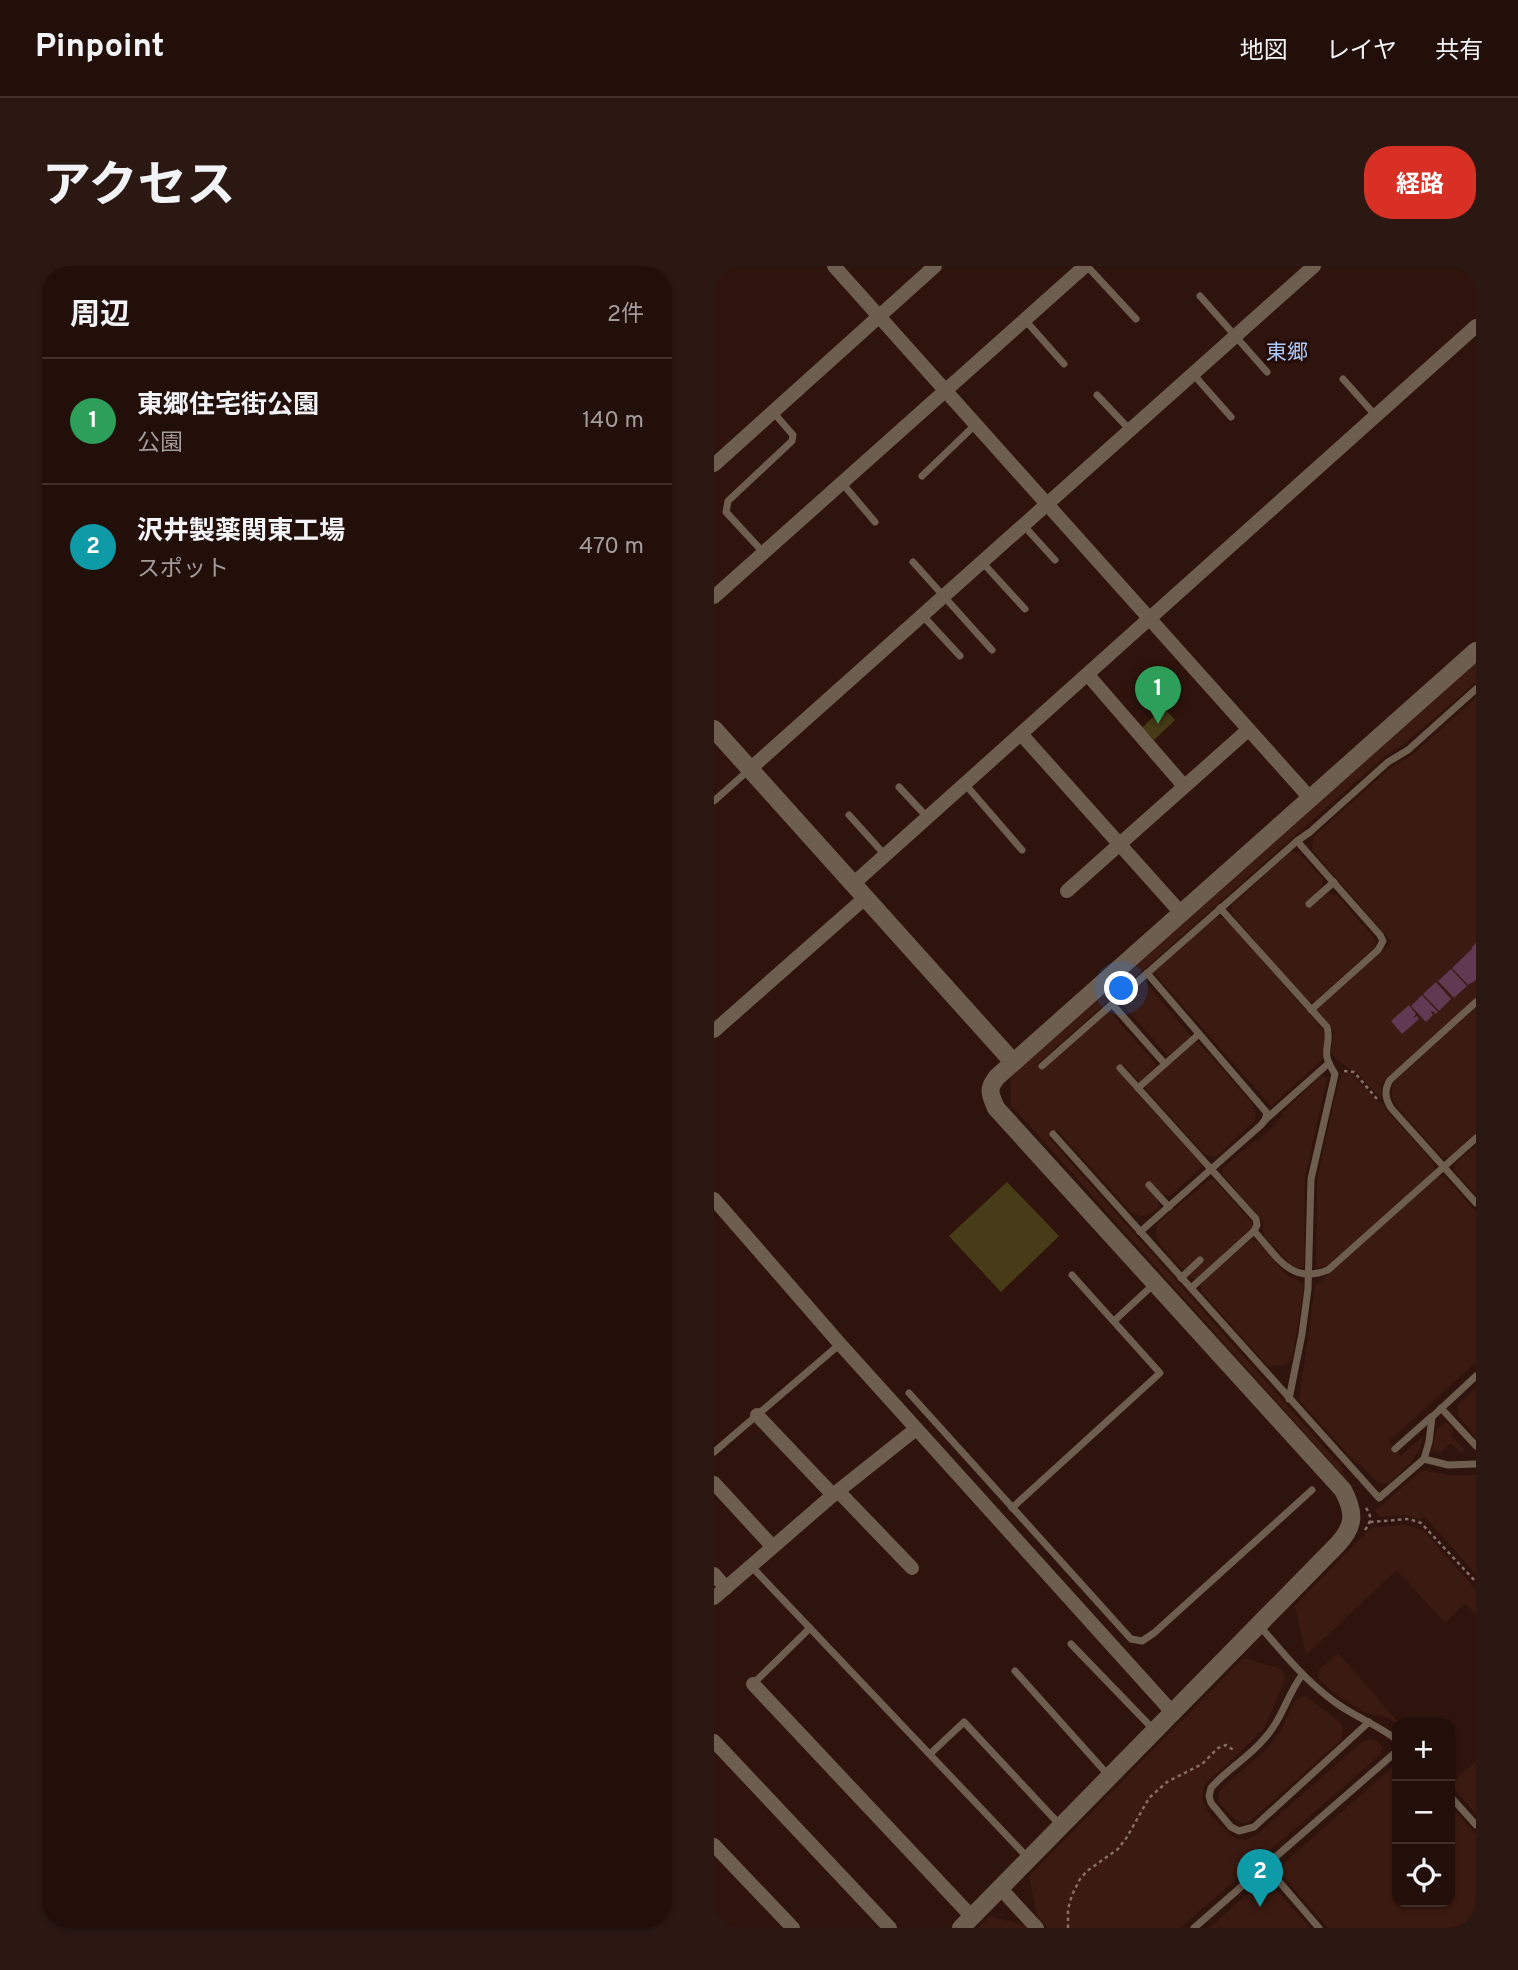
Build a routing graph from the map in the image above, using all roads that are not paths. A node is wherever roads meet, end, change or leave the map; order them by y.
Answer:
1 (834, 266) edge
2 (935, 266) edge
3 (1086, 266) edge
4 (1314, 266) edge
5 (1200, 296) dead end
6 (879, 316) junction
7 (1136, 319) dead end
8 (1025, 320) junction
9 (1476, 326) edge
10 (1236, 336) junction
11 (1064, 364) dead end
12 (1267, 372) dead end
13 (1193, 374) junction
14 (1343, 379) dead end
15 (946, 390) junction
16 (1097, 394) dead end
17 (773, 412) junction
18 (1376, 416) junction
19 (1231, 417) dead end
20 (976, 424) junction
21 (1130, 430) junction
22 (714, 465) edge
23 (922, 476) dead end
24 (842, 483) junction
25 (1048, 503) junction
26 (875, 522) dead end
27 (1024, 526) junction
28 (764, 553) junction
29 (1055, 560) dead end
30 (914, 562) dead end
31 (983, 563) junction
32 (714, 597) edge
33 (944, 597) junction
34 (1025, 609) dead end
35 (923, 615) junction
36 (1149, 620) junction
37 (992, 650) dead end
38 (1476, 650) edge
39 (960, 656) dead end
40 (1088, 675) junction
41 (1476, 690) edge
42 (714, 729) edge
43 (1248, 730) junction
44 (1021, 734) junction
45 (750, 769) junction
46 (965, 785) junction
47 (1184, 786) junction
48 (899, 787) dead end
49 (1310, 798) junction
50 (714, 801) edge
51 (849, 815) dead end
52 (928, 818) junction
53 (1297, 841) junction
54 (1119, 844) junction
55 (1022, 850) dead end
56 (885, 855) junction
57 (1334, 883) junction
58 (859, 891) junction
59 (1067, 891) dead end
60 (1309, 904) dead end
61 (1220, 908) junction
62 (1181, 913) junction
63 (1146, 973) junction
64 (1476, 1002) edge
65 (1112, 1004) junction
66 (1311, 1010) junction
67 (714, 1031) edge
68 (1199, 1034) junction
69 (1013, 1062) junction
70 (1165, 1064) junction
71 (1042, 1066) dead end
72 (1330, 1066) junction
73 (1120, 1068) dead end
74 (1138, 1088) junction
75 (1265, 1120) junction
76 (1053, 1134) dead end
77 (1476, 1138) edge
78 (1444, 1166) junction
79 (1212, 1170) junction
80 (1149, 1185) dead end
81 (714, 1199) edge
82 (1476, 1203) edge
83 (1169, 1207) junction
84 (1254, 1231) junction
85 (1140, 1232) junction
86 (1200, 1260) dead end
87 (1072, 1275) dead end
88 (1310, 1275) junction
89 (1181, 1278) junction
90 (1154, 1284) junction
91 (1191, 1288) junction
92 (1114, 1321) junction
93 (840, 1344) junction
94 (1476, 1376) edge
95 (909, 1394) dead end
96 (1289, 1399) junction
97 (1441, 1408) junction
98 (757, 1415) junction
99 (1432, 1417) junction
100 (916, 1429) junction
101 (1476, 1446) edge
102 (1395, 1449) dead end
103 (714, 1452) edge
104 (1424, 1459) junction
105 (1476, 1464) edge
106 (714, 1483) edge
107 (1312, 1490) dead end
108 (836, 1493) junction
109 (1012, 1508) junction
110 (772, 1546) junction
111 (751, 1566) junction
112 (912, 1568) dead end
113 (714, 1574) edge
114 (726, 1588) junction
115 (714, 1598) edge
116 (1259, 1625) junction
117 (810, 1628) junction
118 (1071, 1644) dead end
119 (1014, 1671) dead end
120 (1302, 1675) junction
121 (753, 1684) joint
122 (1172, 1713) junction
123 (1369, 1722) junction
124 (1155, 1730) junction
125 (1392, 1736) edge
126 (714, 1741) edge
127 (930, 1754) junction
128 (1392, 1755) edge
129 (1110, 1777) junction
130 (1455, 1802) edge
131 (1476, 1825) edge
132 (1062, 1826) junction
133 (714, 1845) edge
134 (1030, 1859) junction
135 (1265, 1866) junction
136 (1001, 1889) junction
137 (966, 1922) edge
138 (793, 1928) edge
139 (890, 1928) edge
140 (1037, 1928) edge
141 (1194, 1928) edge
142 (1320, 1928) edge

1 - 6 street
2 - 6 street
3 - 7 lane
3 - 8 street
4 - 10 street
5 - 10 lane
6 - 15 street
6 - 17 street
8 - 11 lane
8 - 15 street
9 - 18 street
10 - 12 lane
10 - 13 street
13 - 19 lane
13 - 21 street
14 - 18 lane
15 - 20 street
15 - 24 street
16 - 21 lane
17 - 22 street
17 - 28 lane
18 - 36 street
20 - 23 lane
20 - 25 street
21 - 25 street
24 - 26 lane
24 - 28 street
25 - 27 street
25 - 36 street
27 - 29 lane
27 - 31 street
28 - 32 street
30 - 33 lane
31 - 33 street
31 - 34 lane
33 - 35 street
33 - 37 lane
35 - 39 lane
35 - 45 street
36 - 40 street
36 - 43 street
38 - 49 street
40 - 44 street
40 - 47 street
41 - 53 lane
42 - 45 street
43 - 47 street
43 - 49 street
44 - 46 street
44 - 54 street
45 - 50 lane
45 - 58 street
46 - 52 street
46 - 55 lane
47 - 54 street
48 - 52 lane
49 - 62 street
51 - 56 lane
52 - 56 street
53 - 57 lane
53 - 61 lane
54 - 59 street
54 - 62 street
56 - 58 street
57 - 60 lane
57 - 66 lane
58 - 67 street
58 - 69 street
61 - 63 lane
61 - 66 lane
62 - 69 street
63 - 65 lane
63 - 68 lane
64 - 78 lane
65 - 70 lane
65 - 71 lane
66 - 72 lane
68 - 70 lane
68 - 75 lane
69 - 90 street
70 - 74 lane
72 - 75 lane
72 - 88 lane
73 - 74 lane
74 - 79 lane
75 - 79 lane
76 - 85 lane
77 - 78 lane
78 - 82 lane
78 - 88 lane
79 - 83 lane
79 - 84 lane
80 - 83 lane
81 - 93 street
83 - 85 lane
84 - 88 lane
84 - 91 lane
85 - 89 lane
86 - 89 lane
87 - 92 lane
88 - 96 lane
89 - 91 lane
90 - 92 lane
90 - 116 street
91 - 96 lane
92 - 109 lane
93 - 98 lane
93 - 100 street
94 - 97 lane
95 - 109 lane
96 - 104 lane
97 - 99 lane
97 - 101 lane
98 - 103 lane
98 - 108 street
99 - 102 lane
99 - 104 lane
100 - 108 street
100 - 122 street
104 - 105 lane
106 - 110 street
107 - 109 lane
108 - 110 street
108 - 112 street
110 - 111 street
111 - 114 street
111 - 117 lane
113 - 114 street
114 - 115 street
116 - 120 lane
116 - 122 street
117 - 121 lane
117 - 127 lane
118 - 124 lane
119 - 129 lane
120 - 123 lane
120 - 123 lane
121 - 137 street
122 - 124 street
123 - 125 lane
124 - 129 street
126 - 139 street
127 - 132 lane
127 - 134 lane
128 - 135 lane
129 - 132 street
130 - 131 lane
132 - 134 street
133 - 138 street
134 - 136 street
135 - 141 lane
135 - 142 lane
136 - 137 street
136 - 140 street

